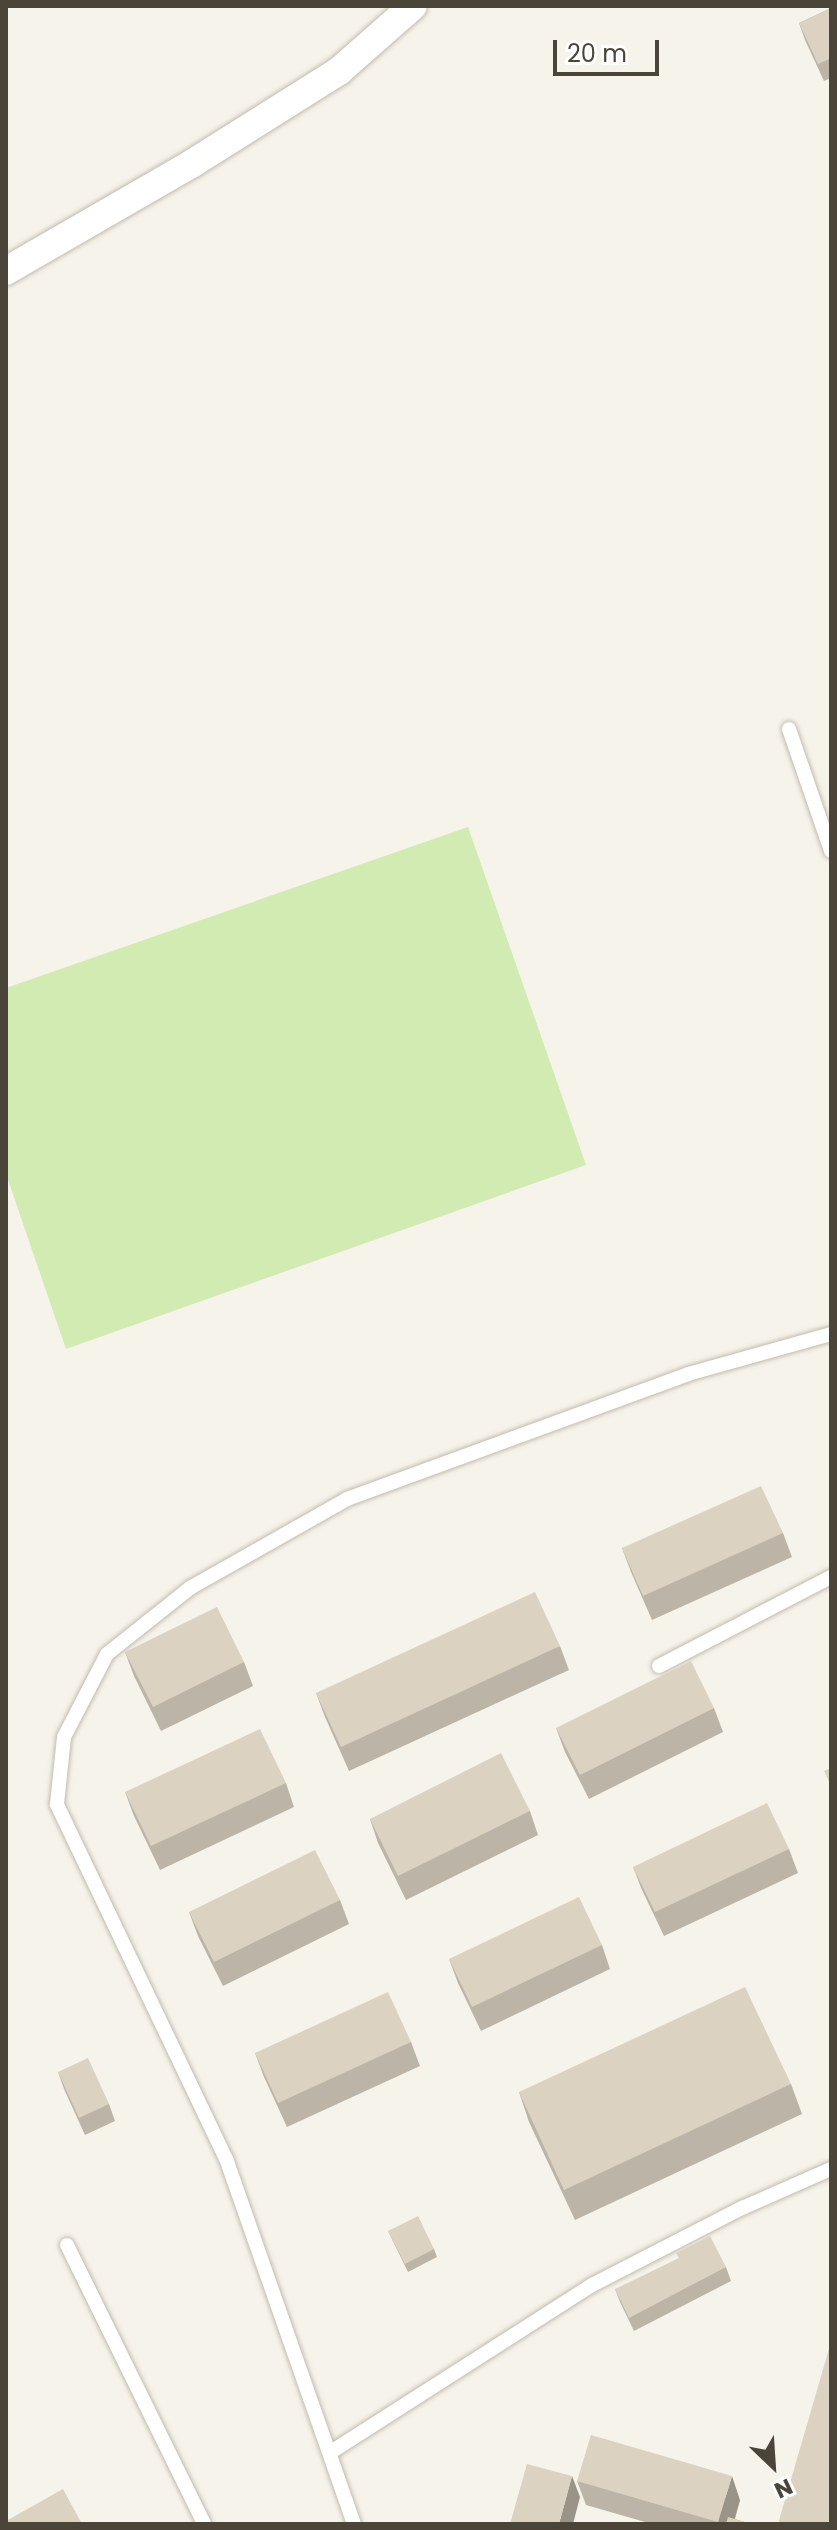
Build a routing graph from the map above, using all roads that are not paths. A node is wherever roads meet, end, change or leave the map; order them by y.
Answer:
1 (413, 6) edge
2 (6, 271) edge
3 (789, 729) dead end
4 (831, 851) edge
5 (831, 1334) edge
6 (831, 1577) edge
7 (659, 1666) dead end
8 (831, 2169) edge
9 (67, 2245) dead end
10 (331, 2452) junction
11 (204, 2524) edge
12 (354, 2524) edge

1 - 2 street
3 - 4 lane
5 - 10 lane
6 - 7 lane
8 - 10 lane
9 - 11 lane
10 - 12 lane

